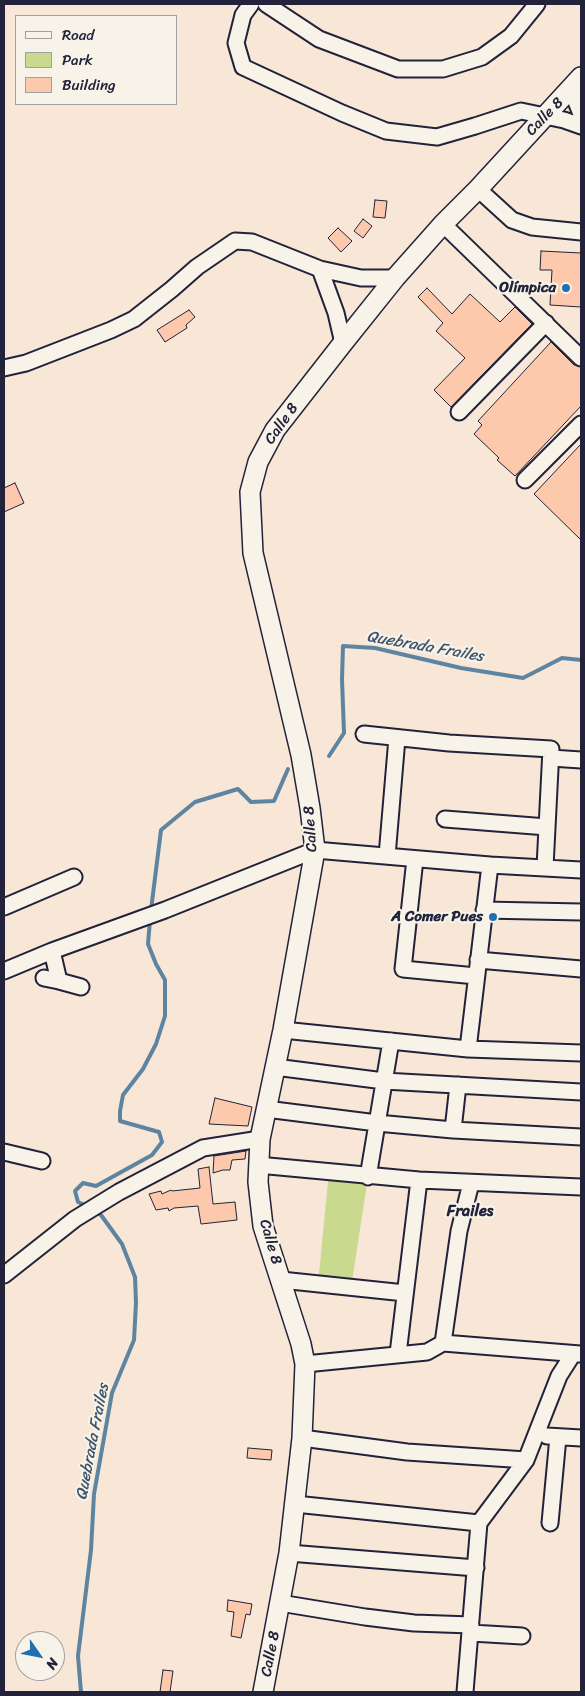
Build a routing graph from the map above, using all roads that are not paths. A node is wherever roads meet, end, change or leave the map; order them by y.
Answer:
1 (251, 4) edge
2 (266, 4) edge
3 (537, 4) edge
4 (576, 83) edge
5 (581, 114) edge
6 (544, 117) junction
7 (581, 126) edge
8 (478, 189) junction
9 (443, 224) junction
10 (581, 232) edge
11 (320, 269) junction
12 (396, 278) junction
13 (546, 323) junction
14 (343, 343) junction
15 (581, 358) edge
16 (4, 368) edge
17 (459, 412) dead end
18 (581, 424) edge
19 (525, 480) dead end
20 (364, 734) dead end
21 (397, 738) junction
22 (551, 758) junction
23 (581, 760) edge
24 (445, 819) dead end
25 (547, 827) junction
26 (315, 850) junction
27 (387, 856) junction
28 (415, 859) junction
29 (490, 865) junction
30 (545, 867) junction
31 (581, 870) edge
32 (74, 877) dead end
33 (4, 907) edge
34 (484, 910) junction
35 (581, 912) edge
36 (52, 950) junction
37 (478, 960) junction
38 (581, 969) edge
39 (4, 971) edge
40 (476, 976) junction
41 (81, 987) dead end
42 (283, 1030) junction
43 (391, 1041) junction
44 (468, 1050) junction
45 (581, 1053) edge
46 (275, 1067) junction
47 (384, 1081) junction
48 (458, 1085) junction
49 (581, 1092) edge
50 (266, 1109) junction
51 (377, 1123) junction
52 (453, 1130) junction
53 (581, 1138) edge
54 (260, 1139) junction
55 (4, 1152) edge
56 (42, 1161) dead end
57 (258, 1165) junction
58 (368, 1176) junction
59 (419, 1180) junction
60 (471, 1183) junction
61 (581, 1187) edge
62 (4, 1275) edge
63 (281, 1280) junction
64 (405, 1293) junction
65 (443, 1342) junction
66 (398, 1354) junction
67 (577, 1354) edge
68 (305, 1364) junction
69 (536, 1435) junction
70 (558, 1437) junction
71 (302, 1438) junction
72 (581, 1438) edge
73 (526, 1460) junction
74 (295, 1504) junction
75 (479, 1523) junction
76 (550, 1523) dead end
77 (289, 1553) junction
78 (476, 1568) junction
79 (280, 1603) junction
80 (471, 1629) junction
81 (522, 1636) dead end
82 (263, 1692) edge
83 (465, 1692) edge

1 - 6 street
2 - 3 street
4 - 5 street
4 - 6 street, Calle 8
6 - 7 street
6 - 8 street, Calle 8
8 - 9 street, Calle 8
8 - 10 street
9 - 12 street, Calle 8
9 - 13 street
11 - 12 street
11 - 14 street
11 - 16 street
12 - 14 street, Calle 8
13 - 15 street
13 - 17 street
14 - 26 street, Calle 8
18 - 19 street
20 - 21 street
21 - 22 street
21 - 27 street
22 - 23 street
22 - 25 street
24 - 25 street
25 - 30 street
26 - 27 street
26 - 36 street
26 - 42 street, Calle 8
27 - 28 street
28 - 29 street
28 - 40 street
29 - 30 street
29 - 34 street
30 - 31 street
32 - 33 street
34 - 35 street
34 - 37 street
36 - 39 street
36 - 41 street
37 - 38 street
37 - 40 street
40 - 44 street
42 - 43 street
42 - 46 street, Calle 8
43 - 44 street
43 - 47 street
44 - 45 street
46 - 47 street
46 - 50 street, Calle 8
47 - 48 street
47 - 51 street
48 - 49 street
48 - 52 street
50 - 51 street
50 - 54 street, Calle 8
51 - 52 street
51 - 58 street
52 - 53 street
54 - 57 street, Calle 8
54 - 62 street
55 - 56 street
57 - 58 street
57 - 63 street, Calle 8
58 - 59 street
59 - 60 street
59 - 64 street
60 - 61 street
60 - 65 street
63 - 64 street
63 - 68 street, Calle 8
64 - 66 street
65 - 66 street
65 - 67 street
66 - 68 street
67 - 69 street
68 - 71 street, Calle 8
69 - 70 street
69 - 73 street
70 - 72 street
70 - 76 street
71 - 73 street
71 - 74 street, Calle 8
73 - 75 street
74 - 75 street
74 - 77 street, Calle 8
75 - 78 street
77 - 78 street
77 - 79 street, Calle 8
78 - 80 street
79 - 80 street
79 - 82 street, Calle 8
80 - 81 street
80 - 83 street

